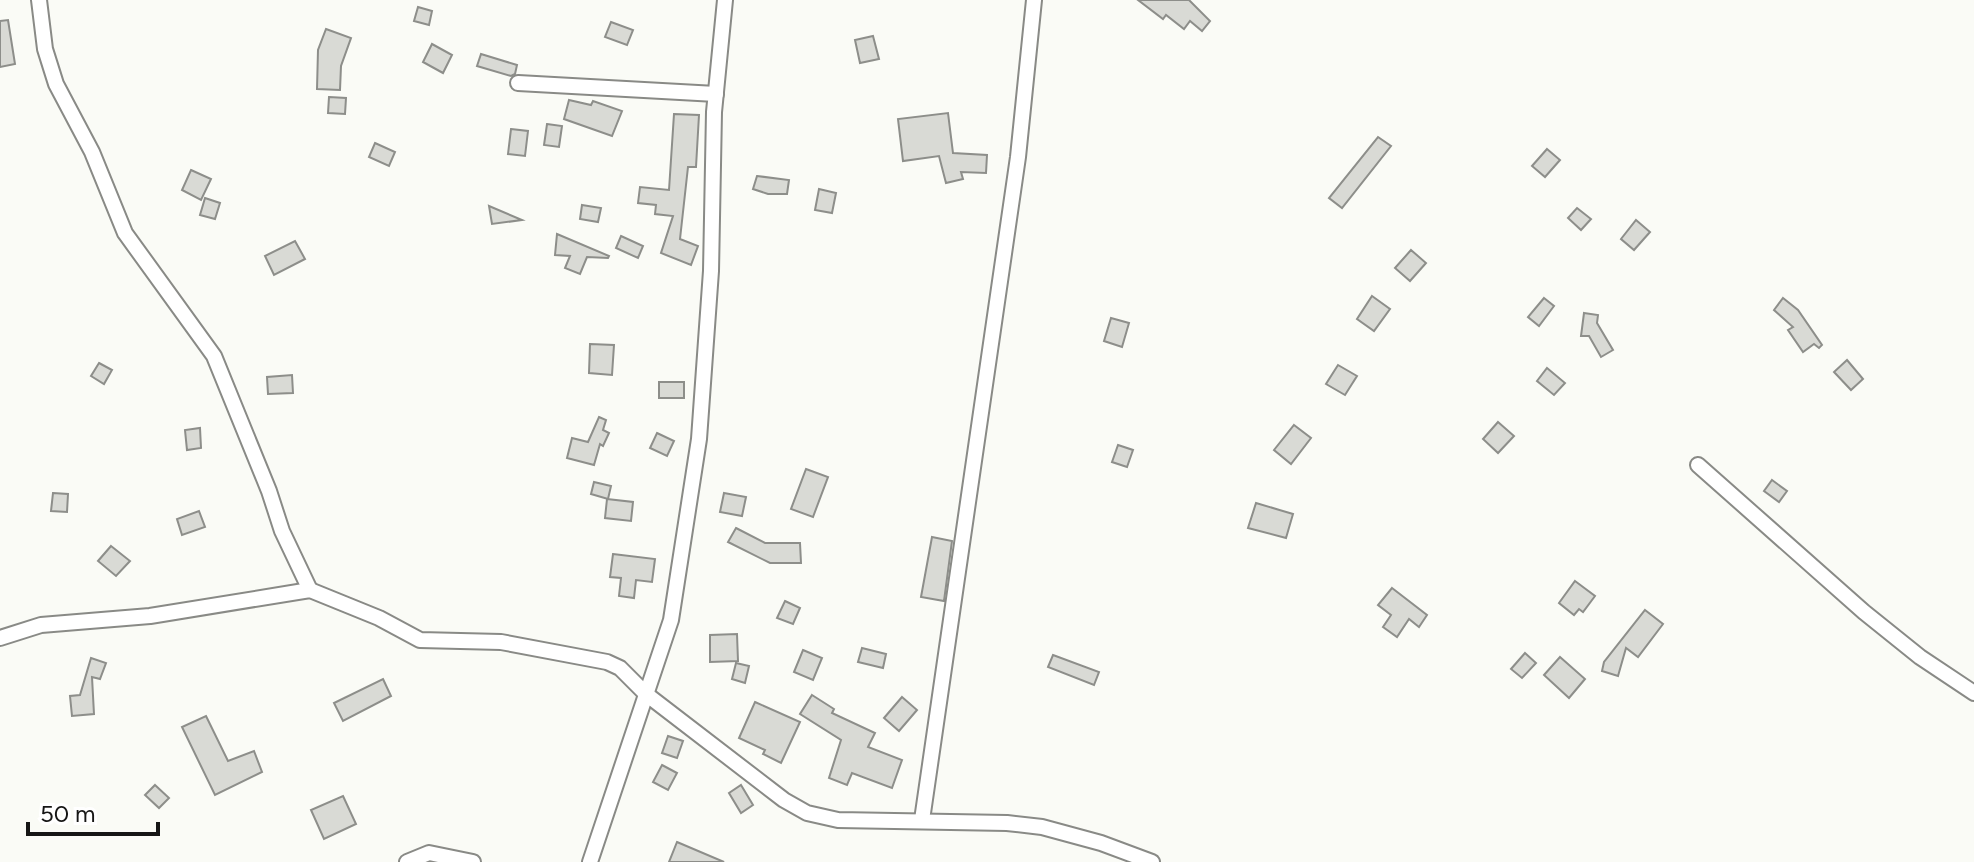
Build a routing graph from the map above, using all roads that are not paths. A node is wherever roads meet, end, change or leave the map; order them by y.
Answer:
1 (39, 0) edge
2 (725, 0) edge
3 (1034, 0) edge
4 (518, 83) dead end
5 (716, 94) junction
6 (1698, 465) dead end
7 (310, 590) junction
8 (0, 638) edge
9 (1974, 693) edge
10 (646, 694) junction
11 (922, 820) junction
12 (407, 862) edge
13 (473, 862) edge
14 (590, 862) edge
15 (1152, 862) edge

1 - 7 street
2 - 5 street
3 - 11 street
4 - 5 street
5 - 10 street
6 - 9 street
7 - 8 street
7 - 10 street
10 - 11 street
10 - 14 street
11 - 15 street
12 - 13 street

